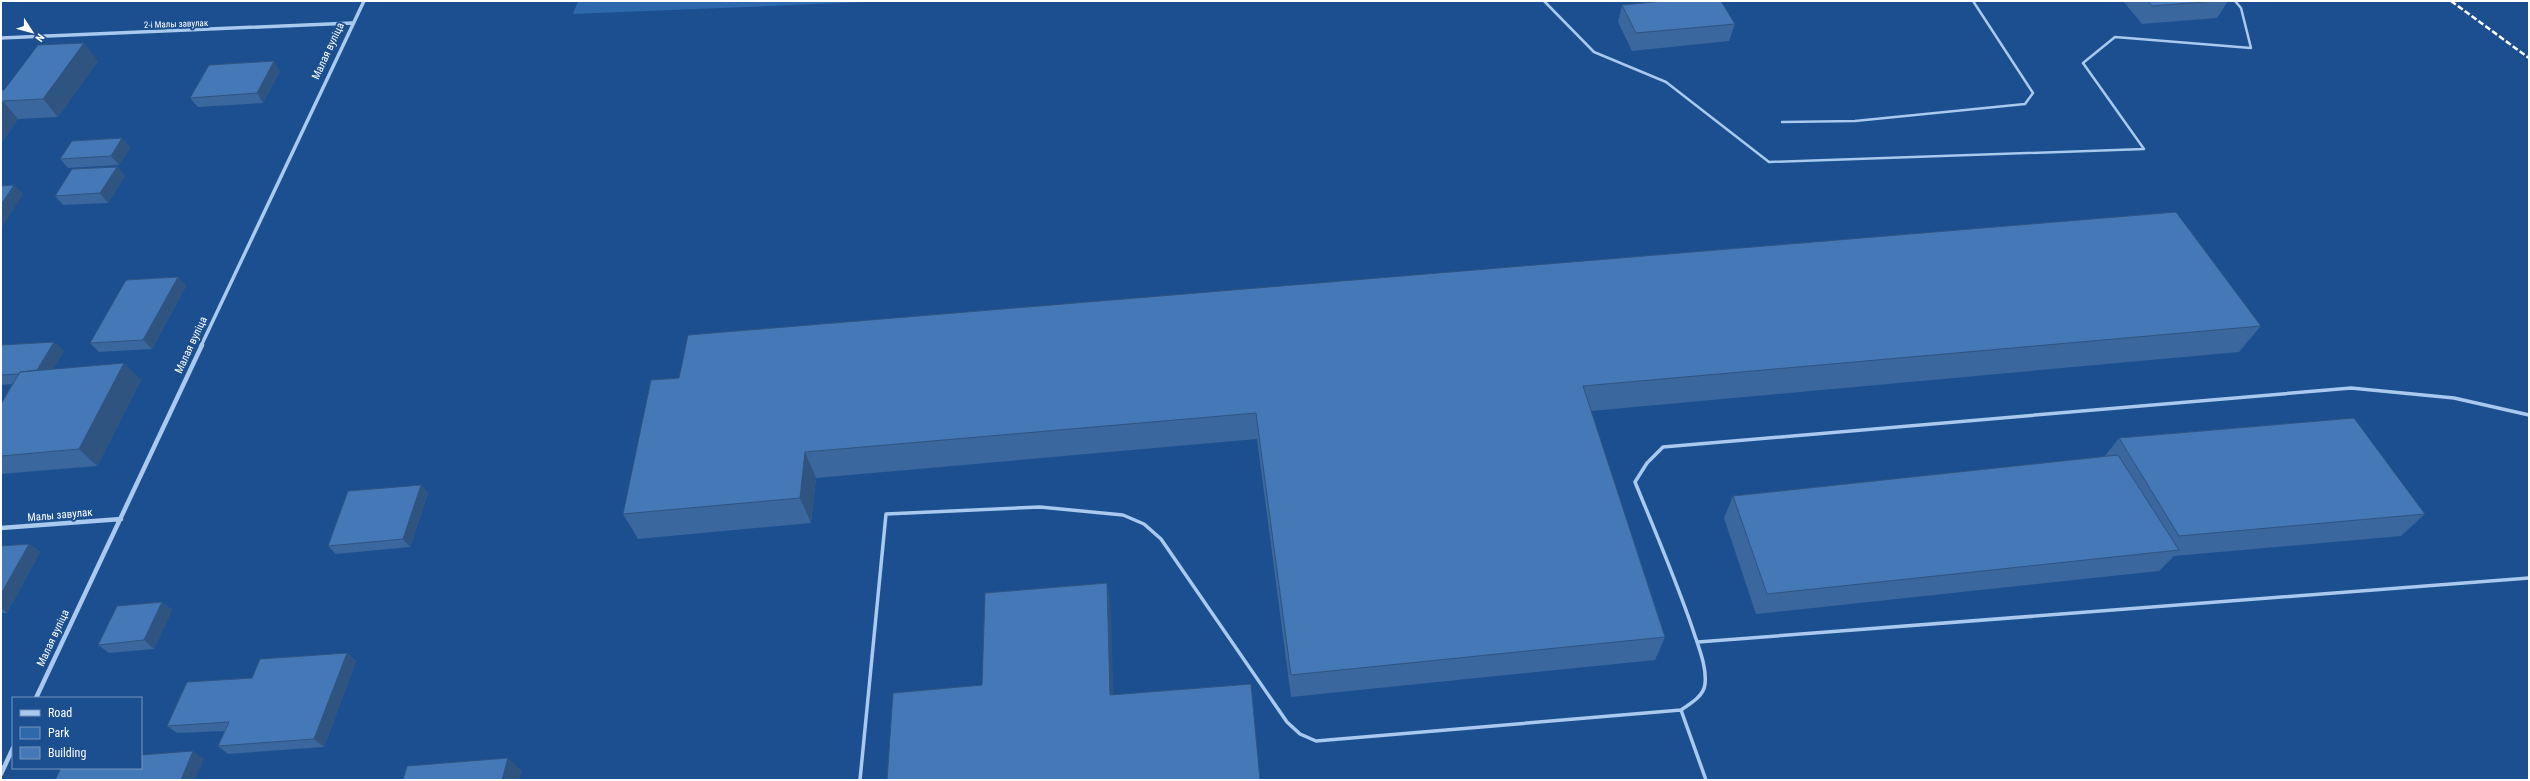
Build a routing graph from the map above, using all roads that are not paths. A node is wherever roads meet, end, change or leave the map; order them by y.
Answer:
1 (364, 1) edge
2 (1544, 1) edge
3 (1973, 1) edge
4 (2235, 1) edge
5 (352, 23) junction
6 (1, 38) edge
7 (1782, 122) dead end
8 (2529, 415) edge
9 (120, 519) junction
10 (1, 528) edge
11 (2529, 578) edge
12 (1698, 642) junction
13 (36, 697) edge
14 (1681, 710) junction
15 (12, 750) edge
16 (1, 774) edge
17 (860, 780) edge
18 (1706, 780) edge

1 - 5 street, Малая вуліца
2 - 4 lane
3 - 7 lane
5 - 6 street, 2-і Малы завулак
5 - 9 street, Малая вуліца
8 - 12 lane
9 - 10 street, Малы завулак
9 - 13 street, Малая вуліца
11 - 12 lane
12 - 14 lane
14 - 17 lane
14 - 18 lane
15 - 16 street

